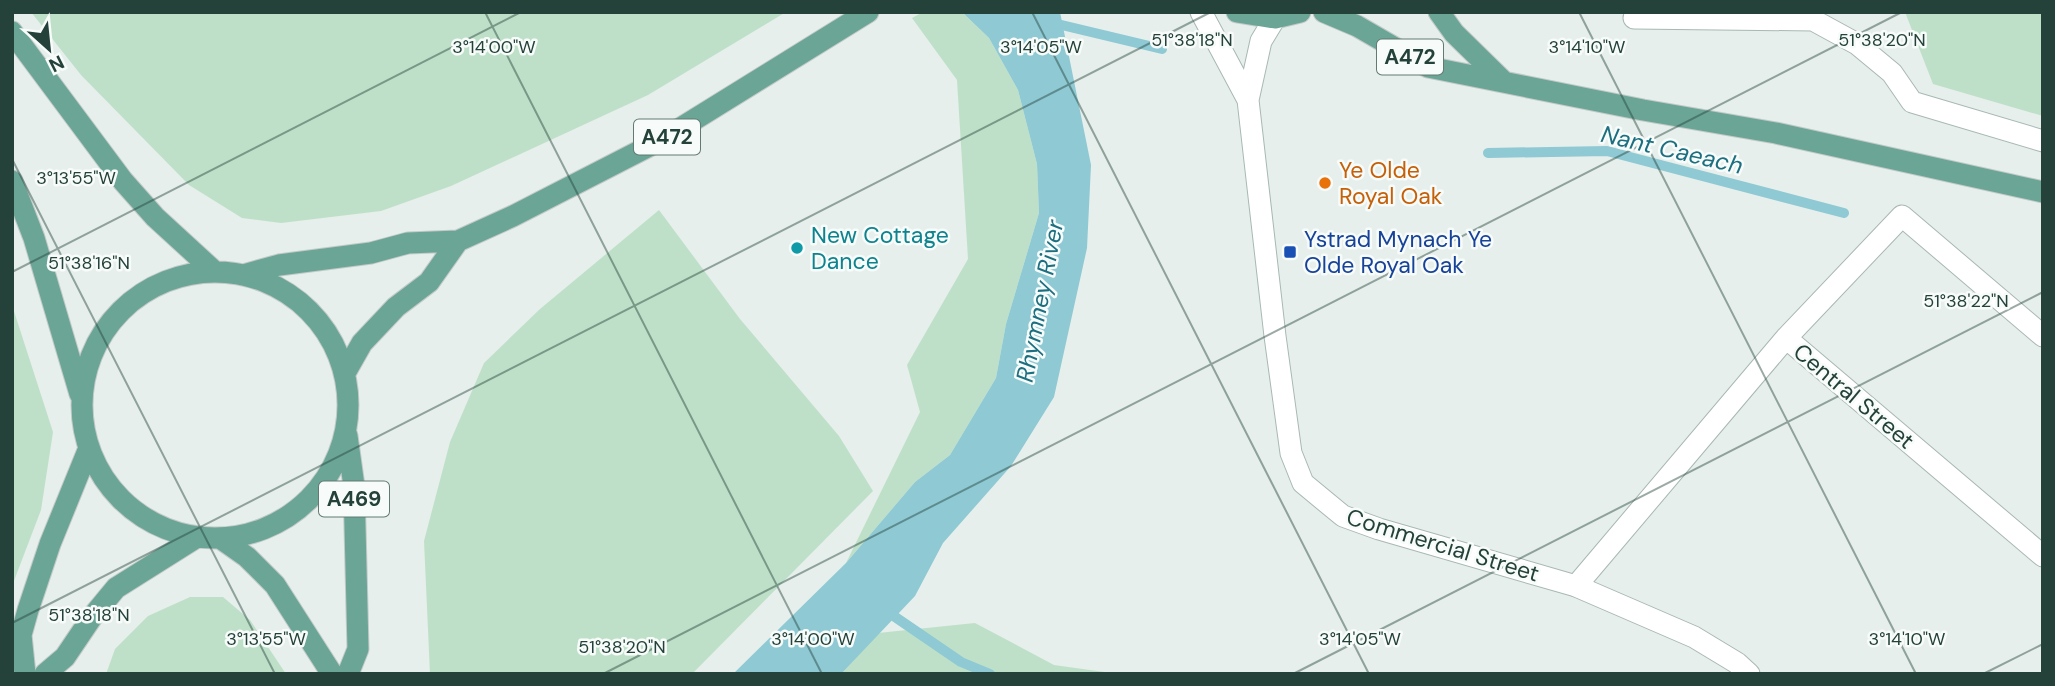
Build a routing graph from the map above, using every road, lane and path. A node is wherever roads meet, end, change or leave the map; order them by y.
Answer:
1 (1200, 12) edge
2 (1237, 12) edge
3 (1300, 12) edge
4 (1324, 12) edge
5 (1439, 12) edge
6 (867, 13) edge
7 (1275, 18) junction
8 (1634, 18) dead end
9 (12, 32) edge
10 (1503, 80) junction
11 (1248, 100) junction
12 (2043, 141) edge
13 (12, 181) edge
14 (2043, 192) edge
15 (458, 241) junction
16 (215, 272) junction
17 (243, 275) junction
18 (2043, 336) edge
19 (1786, 338) junction
20 (345, 373) junction
21 (82, 399) junction
22 (346, 431) junction
23 (89, 448) junction
24 (197, 537) junction
25 (220, 538) junction
26 (2043, 556) edge
27 (1576, 586) junction
28 (25, 674) edge
29 (45, 674) edge
30 (332, 674) edge
31 (348, 674) edge
32 (1749, 674) edge

1 - 11 street, Commercial Street
2 - 7 main road
3 - 7 main road
4 - 10 main road, A472
5 - 10 main road, A472
6 - 15 main road, A472
7 - 11 street, Commercial Street
8 - 12 street
9 - 16 main road
10 - 14 main road, A472
11 - 27 street, Commercial Street
13 - 21 main road
15 - 17 main road, A472
15 - 20 main road, A472
16 - 17 main road
16 - 21 main road
17 - 20 main road
18 - 19 street
19 - 26 street, Central Street
19 - 27 street, Central Street
20 - 22 main road
21 - 23 main road
22 - 25 main road
22 - 31 main road, A469
23 - 24 main road
23 - 28 main road
24 - 25 main road
24 - 29 main road
25 - 30 main road
27 - 32 street, Commercial Street

